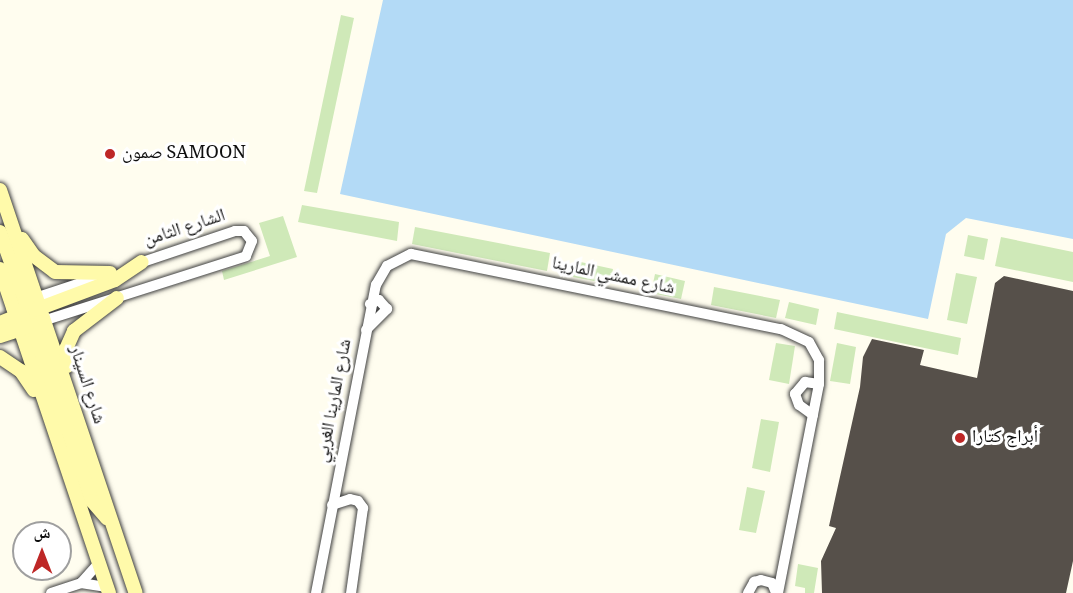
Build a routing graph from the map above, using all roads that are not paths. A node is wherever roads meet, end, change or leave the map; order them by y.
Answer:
1 (0, 190) edge
2 (7, 232) edge
3 (399, 257) joint
4 (142, 262) junction
5 (0, 269) edge
6 (110, 273) junction
7 (117, 298) junction
8 (370, 304) junction
9 (26, 313) edge
10 (0, 323) edge
11 (364, 332) junction
12 (0, 336) edge
13 (0, 357) edge
14 (819, 384) junction
15 (69, 386) junction
16 (41, 397) junction
17 (813, 415) junction
18 (337, 476) junction
19 (350, 499) junction
20 (332, 505) junction
21 (110, 522) junction
22 (785, 558) junction
23 (99, 563) junction
24 (769, 581) junction
25 (81, 584) junction
26 (108, 590) edge
27 (51, 593) edge
28 (135, 593) edge
29 (316, 593) edge
30 (351, 593) edge
31 (748, 593) edge
32 (777, 593) edge

1 - 2 street, شارع السينار
2 - 6 street
2 - 9 street, شارع السينار
3 - 8 street, شارع المارينا الغربي
3 - 14 street, شارع ممشي المارينا
4 - 6 street, الشارع الثامن
4 - 7 street, الشارع الثامن
4 - 9 street
5 - 9 street, شارع السينار
6 - 9 street, الشارع الثامن
7 - 9 street, الشارع الثامن
7 - 15 street
8 - 11 street, شارع المارينا الغربي
8 - 11 street, شارع المارينا الغربي
9 - 10 street
9 - 12 street, الشارع الثامن
9 - 15 street, شارع السينار
9 - 16 street, شارع السينار
9 - 21 street
11 - 18 street, شارع المارينا الغربي
13 - 16 street
14 - 17 street
14 - 17 street
15 - 21 street, شارع السينار
16 - 23 street, شارع السينار
17 - 22 street
18 - 19 street, شارع المارينا الغربي
18 - 20 street, شارع المارينا الغربي
19 - 20 street
19 - 30 street, شارع المارينا الغربي
20 - 29 street, شارع المارينا الغربي
21 - 28 street, شارع السينار
22 - 24 street
22 - 32 street
23 - 25 street
23 - 26 street, شارع السينار
24 - 31 street
24 - 32 street
25 - 26 street
25 - 27 street

